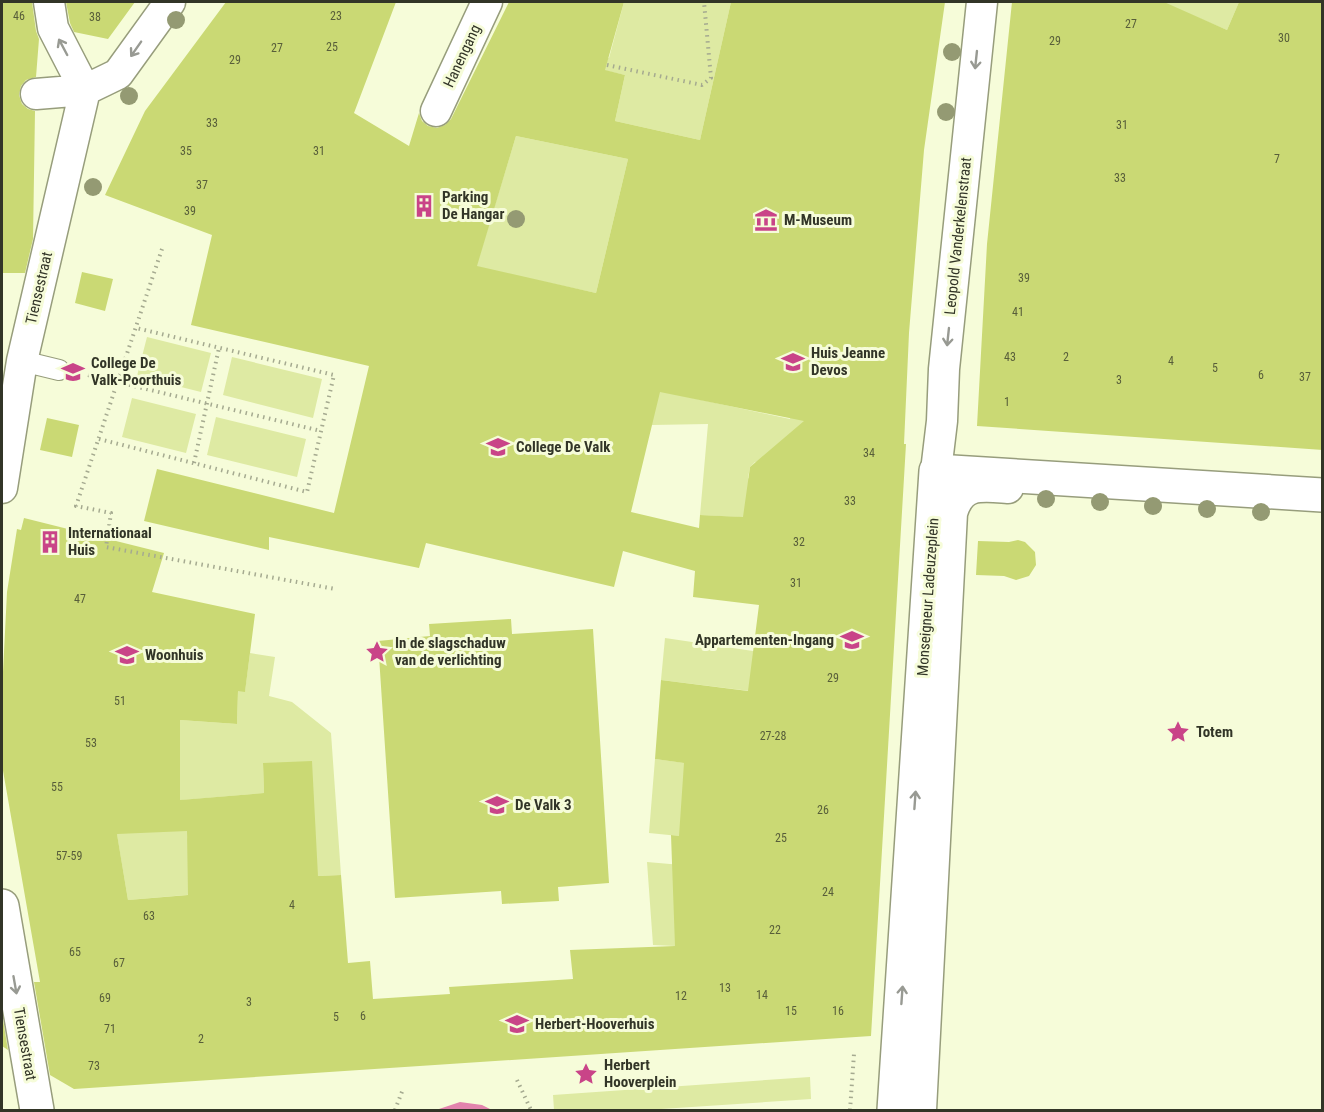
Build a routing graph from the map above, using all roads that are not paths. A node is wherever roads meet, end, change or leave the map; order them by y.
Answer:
1 (49, 2) edge
2 (170, 2) edge
3 (487, 2) edge
4 (982, 2) edge
5 (85, 90) junction
6 (36, 94) dead end
7 (436, 111) dead end
8 (22, 361) junction
9 (59, 370) dead end
10 (936, 471) junction
11 (2, 488) edge
12 (1323, 495) edge
13 (1323, 508) edge
14 (2, 906) edge
15 (37, 1110) edge
16 (894, 1110) edge
17 (921, 1110) edge

5 -> 1 street
2 -> 5 street
3 - 7 street, Hanengang
4 -> 10 street, Leopold Vanderkelenstraat
5 - 6 street
5 - 8 street, Tiensestraat
8 - 9 lane
8 - 11 street, Tiensestraat
10 - 12 street
16 -> 10 street, Monseigneur Ladeuzeplein
13 - 17 street, Monseigneur Ladeuzeplein
14 -> 15 street, Tiensestraat

